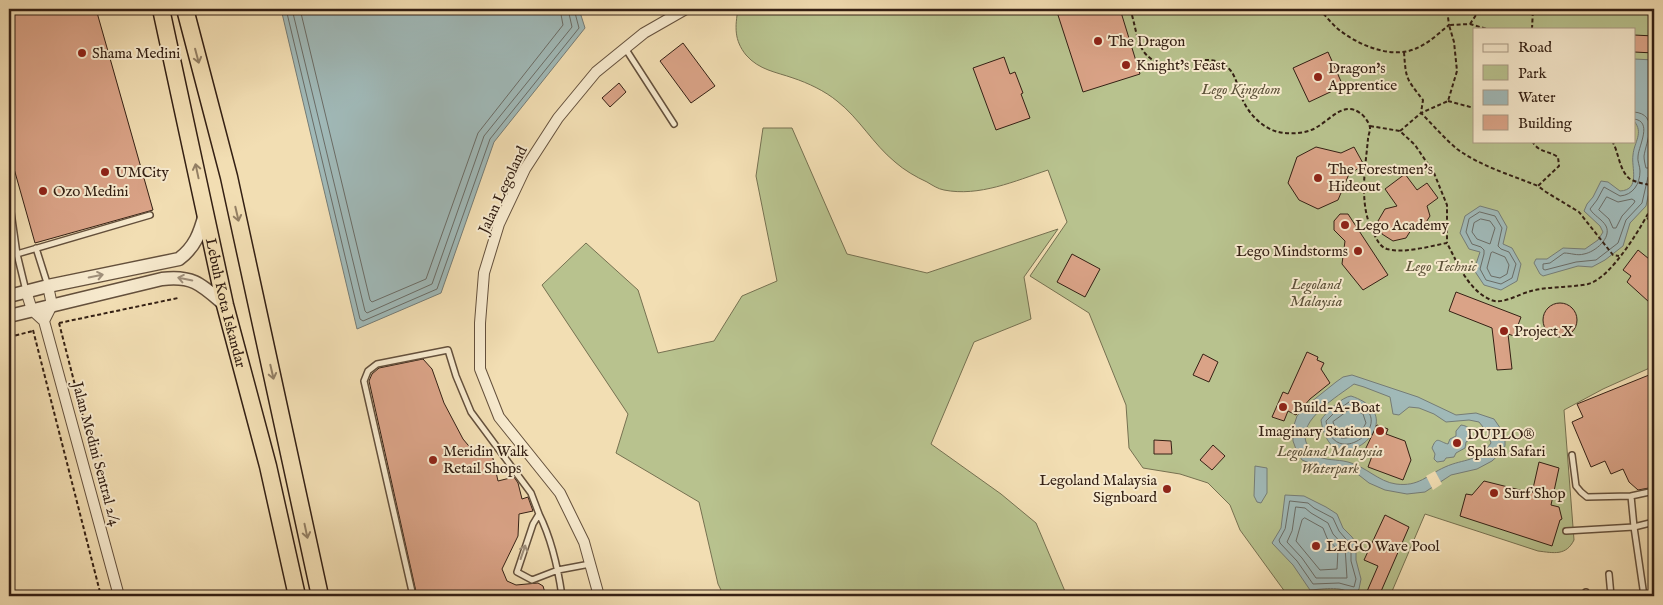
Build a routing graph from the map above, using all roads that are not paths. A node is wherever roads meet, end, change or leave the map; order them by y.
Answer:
1 (161, 9) edge
2 (185, 9) edge
3 (686, 9) edge
4 (626, 48) junction
5 (674, 124) dead end
6 (9, 198) edge
7 (206, 211) junction
8 (150, 215) dead end
9 (36, 248) junction
10 (17, 254) junction
11 (48, 286) junction
12 (26, 291) junction
13 (9, 296) edge
14 (225, 304) junction
15 (52, 305) junction
16 (32, 310) junction
17 (9, 316) edge
18 (45, 324) junction
19 (1572, 454) dead end
20 (1654, 491) edge
21 (1632, 496) junction
22 (539, 514) junction
23 (1654, 522) edge
24 (1634, 527) junction
25 (1566, 531) dead end
26 (590, 564) junction
27 (558, 570) junction
28 (1609, 574) dead end
29 (119, 596) edge
30 (297, 596) edge
31 (320, 596) edge
32 (413, 596) edge
33 (562, 596) edge
34 (599, 596) edge
35 (1611, 596) edge
36 (1644, 596) edge

7 -> 1 highway, Lebuh Kota Iskandar
2 -> 31 highway, Lebuh Kota Iskandar
3 - 4 street, Jalan Legoland
4 - 5 lane
4 - 26 street, Jalan Legoland
6 - 10 lane
11 -> 7 street
7 - 14 highway, Lebuh Kota Iskandar
8 - 9 lane
9 - 10 lane
9 - 11 lane
10 - 12 lane
11 - 12 street
11 - 15 street
12 - 13 street
12 - 16 street
14 -> 15 street
14 - 30 highway, Lebuh Kota Iskandar
15 - 16 street
15 - 18 street
16 - 17 street
16 - 18 street
18 - 29 street, Jalan Medini Sentral 2/4
19 - 21 lane
20 - 21 lane
21 - 24 lane
22 - 27 lane
27 -> 22 lane
22 - 32 lane
23 - 24 lane
24 - 25 lane
24 - 36 lane
26 - 27 lane
26 - 34 street, Jalan Legoland
27 - 33 lane
28 - 35 lane

